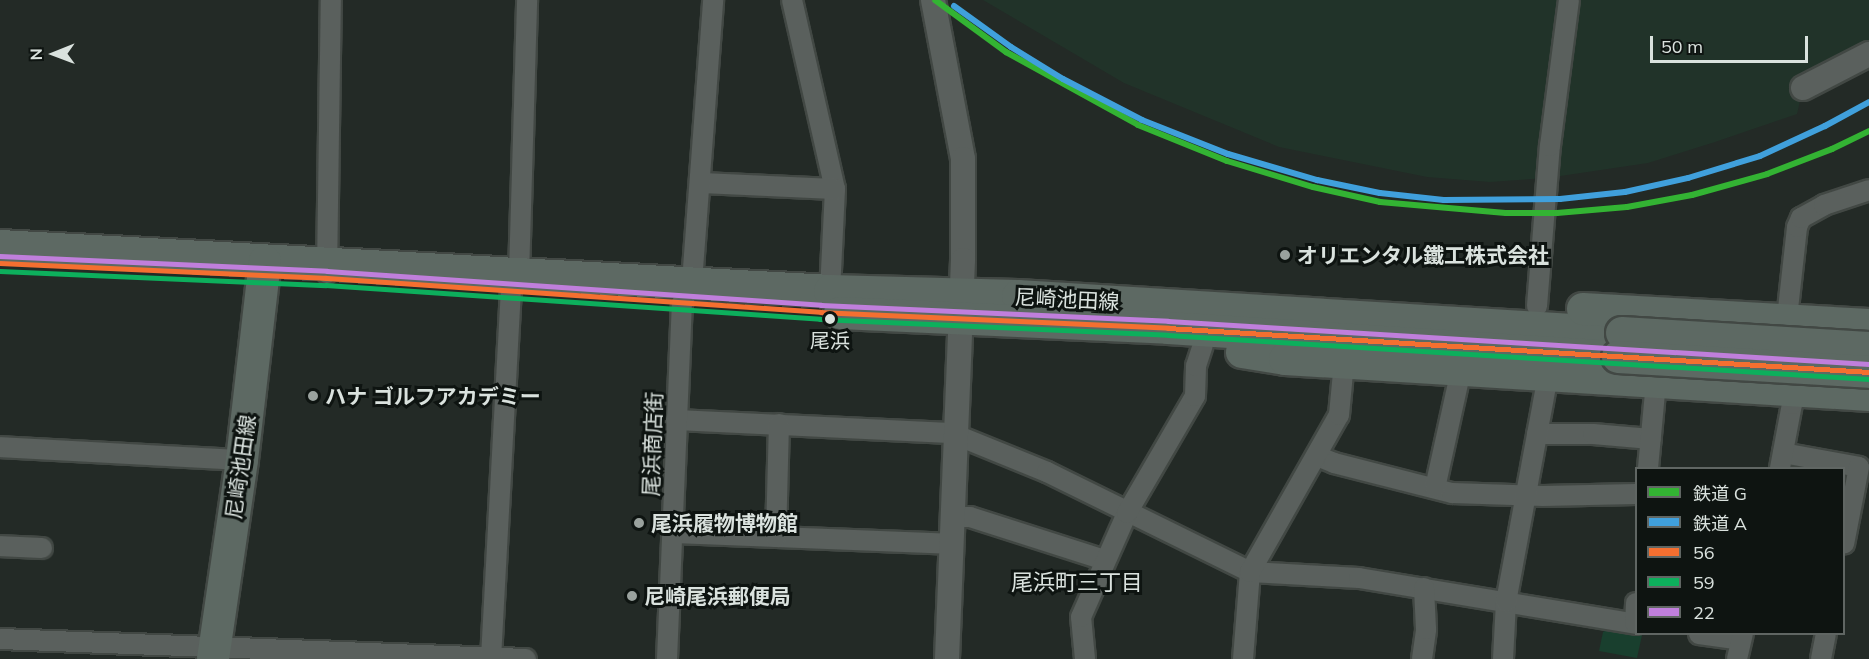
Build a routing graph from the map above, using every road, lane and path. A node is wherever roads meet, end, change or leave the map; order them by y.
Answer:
1 (331, 0) edge
2 (527, 0) edge
3 (713, 0) edge
4 (792, 0) edge
5 (933, 0) edge
6 (1569, 0) edge
7 (1869, 54) edge
8 (1803, 88) dead end
9 (701, 183) junction
10 (835, 189) junction
11 (1869, 190) edge
12 (0, 246) edge
13 (0, 262) edge
14 (264, 268) junction
15 (327, 271) junction
16 (515, 283) junction
17 (830, 291) junction
18 (687, 292) junction
19 (961, 306) junction
20 (1537, 306) junction
21 (1168, 317) junction
22 (1794, 321) junction
23 (1869, 325) edge
24 (1203, 345) junction
25 (1620, 345) junction
26 (1869, 348) edge
27 (1344, 362) junction
28 (1461, 370) junction
29 (1869, 372) edge
30 (1548, 375) junction
31 (1656, 382) junction
32 (1790, 391) junction
33 (1869, 395) edge
34 (676, 420) junction
35 (779, 424) junction
36 (956, 434) junction
37 (1537, 434) junction
38 (1651, 439) junction
39 (0, 447) edge
40 (1317, 456) junction
41 (242, 460) junction
42 (1781, 461) edge
43 (1648, 467) edge
44 (1435, 488) junction
45 (1526, 494) junction
46 (1635, 494) edge
47 (1127, 513) junction
48 (953, 518) junction
49 (672, 533) junction
50 (776, 537) junction
51 (1845, 539) edge
52 (952, 544) junction
53 (0, 546) edge
54 (42, 548) dead end
55 (1105, 560) junction
56 (1250, 572) junction
57 (1424, 588) junction
58 (1506, 602) junction
59 (1635, 623) edge
60 (1706, 635) edge
61 (1826, 635) edge
62 (0, 639) edge
63 (1740, 644) edge
64 (214, 653) edge
65 (386, 656) edge
66 (491, 658) edge
67 (526, 659) edge
68 (667, 659) edge
69 (947, 659) edge
70 (1085, 659) edge
71 (1243, 659) edge
72 (1422, 659) edge
73 (1503, 659) edge
74 (1821, 659) edge

1 - 15 street
2 - 16 street
3 - 9 street, 尾浜商店街
4 - 10 street
5 - 19 street
6 - 20 street
7 - 8 street
9 - 10 street
9 - 18 street, 尾浜商店街
10 - 17 street
11 - 22 street
12 - 14 main road, 尼崎池田線
13 - 14 main road, 尼崎池田線
14 - 15 main road, 尼崎池田線
14 - 41 main road, 尼崎池田線
15 - 16 main road, 尼崎池田線
16 - 18 main road, 尼崎池田線
16 - 66 street
17 - 18 main road, 尼崎池田線
17 - 19 main road, 尼崎池田線
18 - 19 main road, 尼崎池田線
18 - 34 street, 尾浜商店街
19 - 21 main road, 尼崎池田線
19 - 36 street
20 - 21 main road
20 - 22 main road
21 - 24 main road
21 - 25 main road, 尼崎池田線
22 - 23 main road
22 - 32 street
24 - 27 main road
24 - 47 street
25 - 26 main road, 尼崎池田線, bridge
25 - 29 main road, 尼崎池田線, bridge
27 - 28 main road
27 - 40 street
28 - 30 main road
28 - 44 street
30 - 31 main road
30 - 37 street
31 - 32 main road
31 - 38 street
32 - 33 main road
32 - 42 street
34 - 35 street
34 - 49 street, 尾浜商店街
35 - 36 street
35 - 50 street
36 - 47 street
36 - 48 street
37 - 38 street
37 - 45 street
38 - 43 street
39 - 41 street
40 - 44 street
40 - 56 street
41 - 64 main road, 尼崎池田線
42 - 51 street
44 - 45 street
45 - 46 street
45 - 58 street
47 - 55 street
47 - 56 street
48 - 52 street
48 - 55 street
49 - 50 street
49 - 68 street, 尾浜商店街
50 - 52 street
52 - 69 street
53 - 54 street
55 - 70 street
56 - 57 street
56 - 71 street
57 - 58 street
57 - 72 street
58 - 59 street
58 - 73 street
60 - 63 street
61 - 74 street
62 - 64 street
64 - 65 street
65 - 66 street
66 - 67 street

